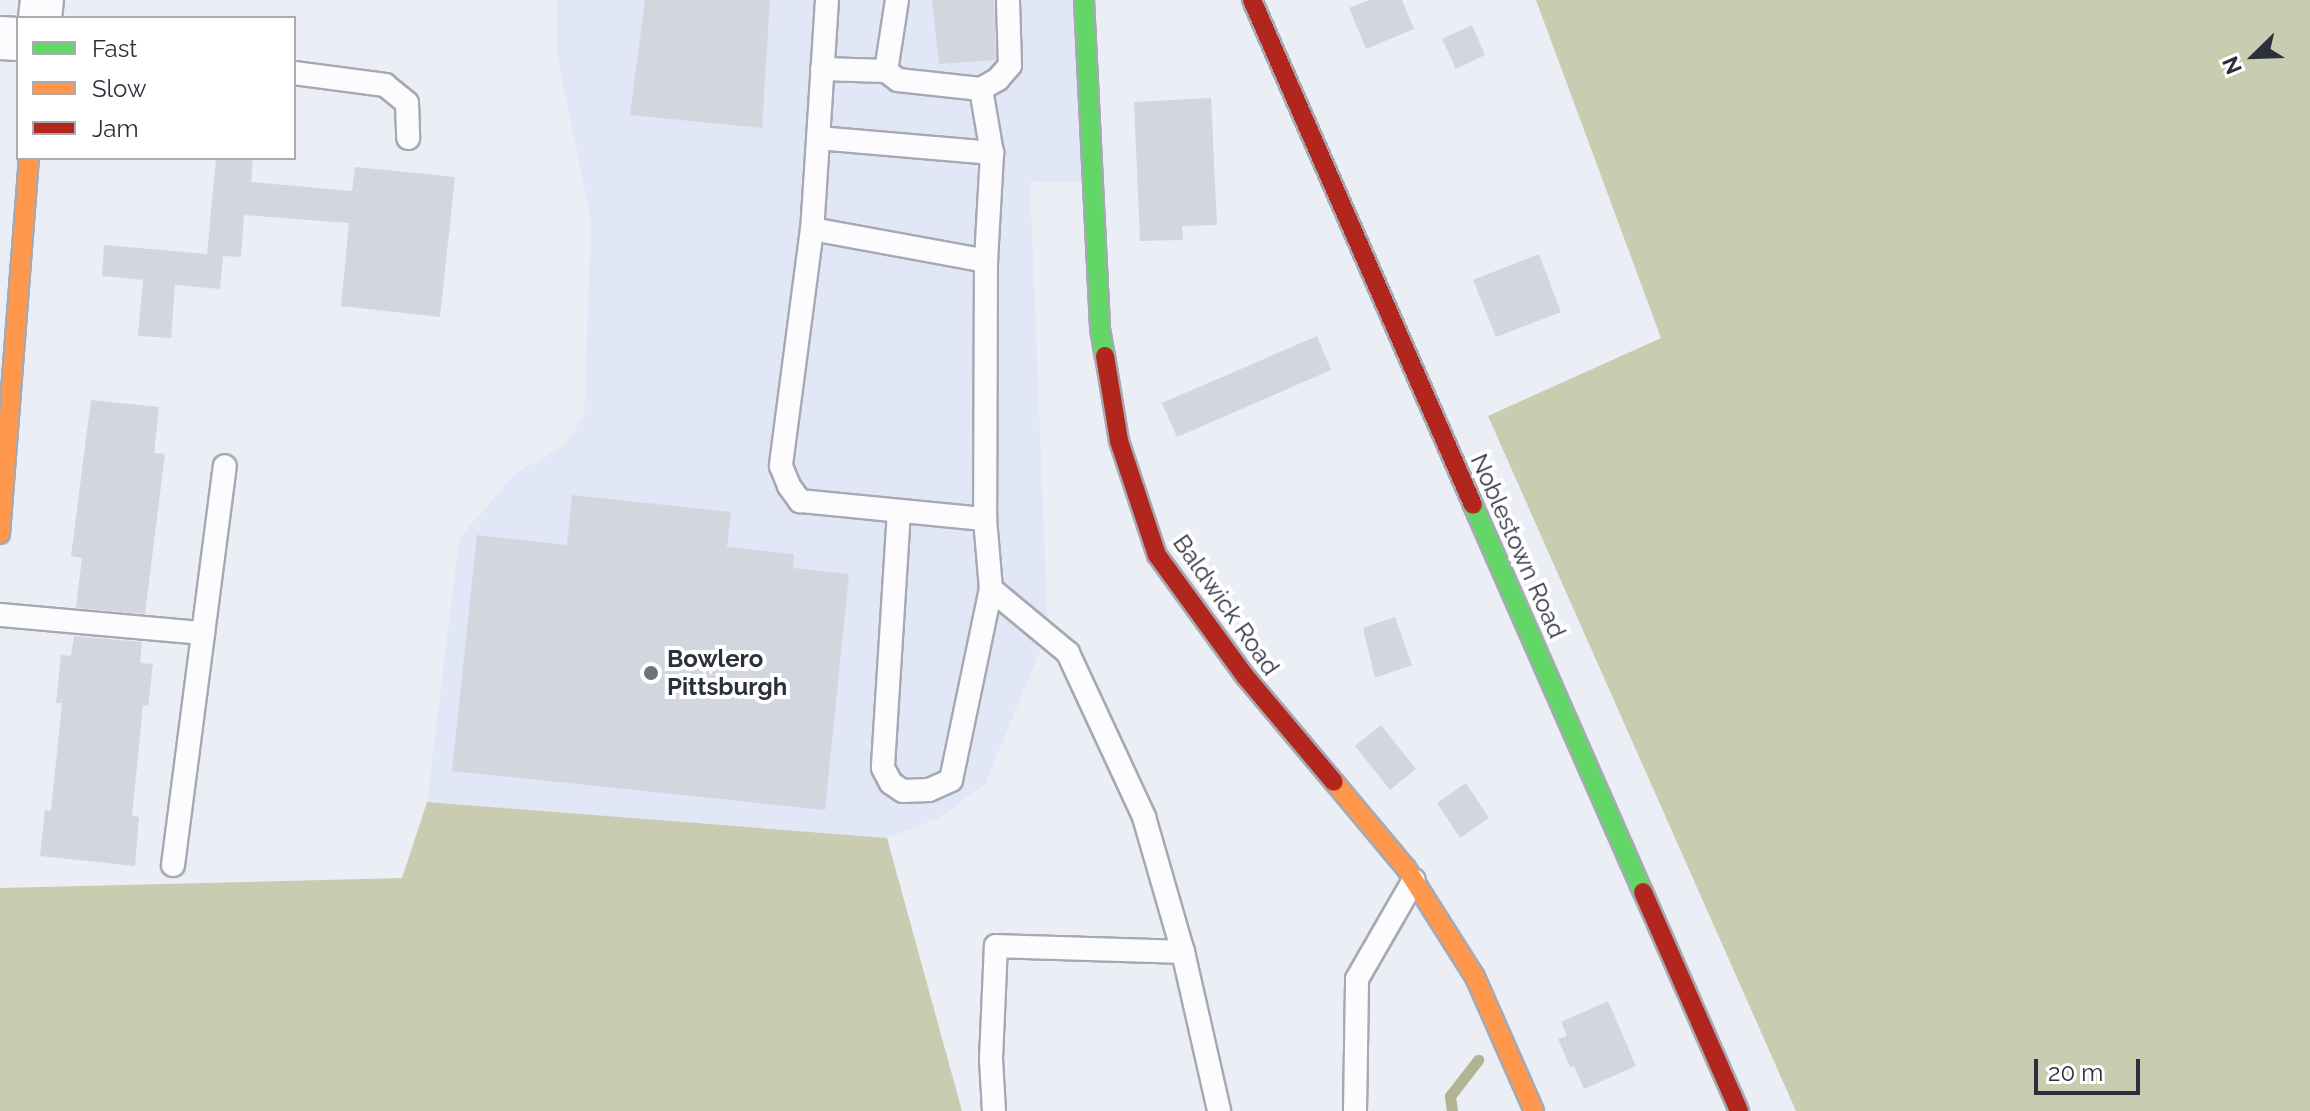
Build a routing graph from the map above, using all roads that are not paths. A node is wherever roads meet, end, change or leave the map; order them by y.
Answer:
1 (827, 0) edge
2 (897, 0) edge
3 (1008, 0) edge
4 (1084, 0) edge
5 (1252, 0) edge
6 (822, 69) junction
7 (886, 71) junction
8 (296, 73) edge
9 (981, 89) junction
10 (408, 138) dead end
11 (818, 138) junction
12 (992, 153) junction
13 (29, 160) edge
14 (812, 229) junction
15 (986, 261) junction
16 (7, 352) edge
17 (225, 466) dead end
18 (899, 511) junction
19 (985, 519) junction
20 (0, 534) edge
21 (991, 589) junction
22 (0, 615) edge
23 (203, 633) junction
24 (173, 865) dead end
25 (1414, 880) junction
26 (1183, 952) junction
27 (994, 1111) edge
28 (1219, 1111) edge
29 (1355, 1111) edge
30 (1534, 1111) edge
31 (1739, 1111) edge

1 - 6 lane
2 - 7 lane
3 - 9 lane
4 - 25 main road, Baldwick Road
5 - 31 main road, Noblestown Road
6 - 7 lane
6 - 11 lane
7 - 9 lane
8 - 10 lane
9 - 12 lane
11 - 12 lane
11 - 14 lane
12 - 15 lane
13 - 16 main road
14 - 15 lane
14 - 18 lane
15 - 19 lane
16 - 20 main road
17 - 23 lane
18 - 19 lane
18 - 21 lane
19 - 21 lane
21 - 26 lane
22 - 23 lane
23 - 24 lane
25 - 29 lane
25 - 30 main road, Baldwick Road
26 - 27 lane
26 - 28 lane

